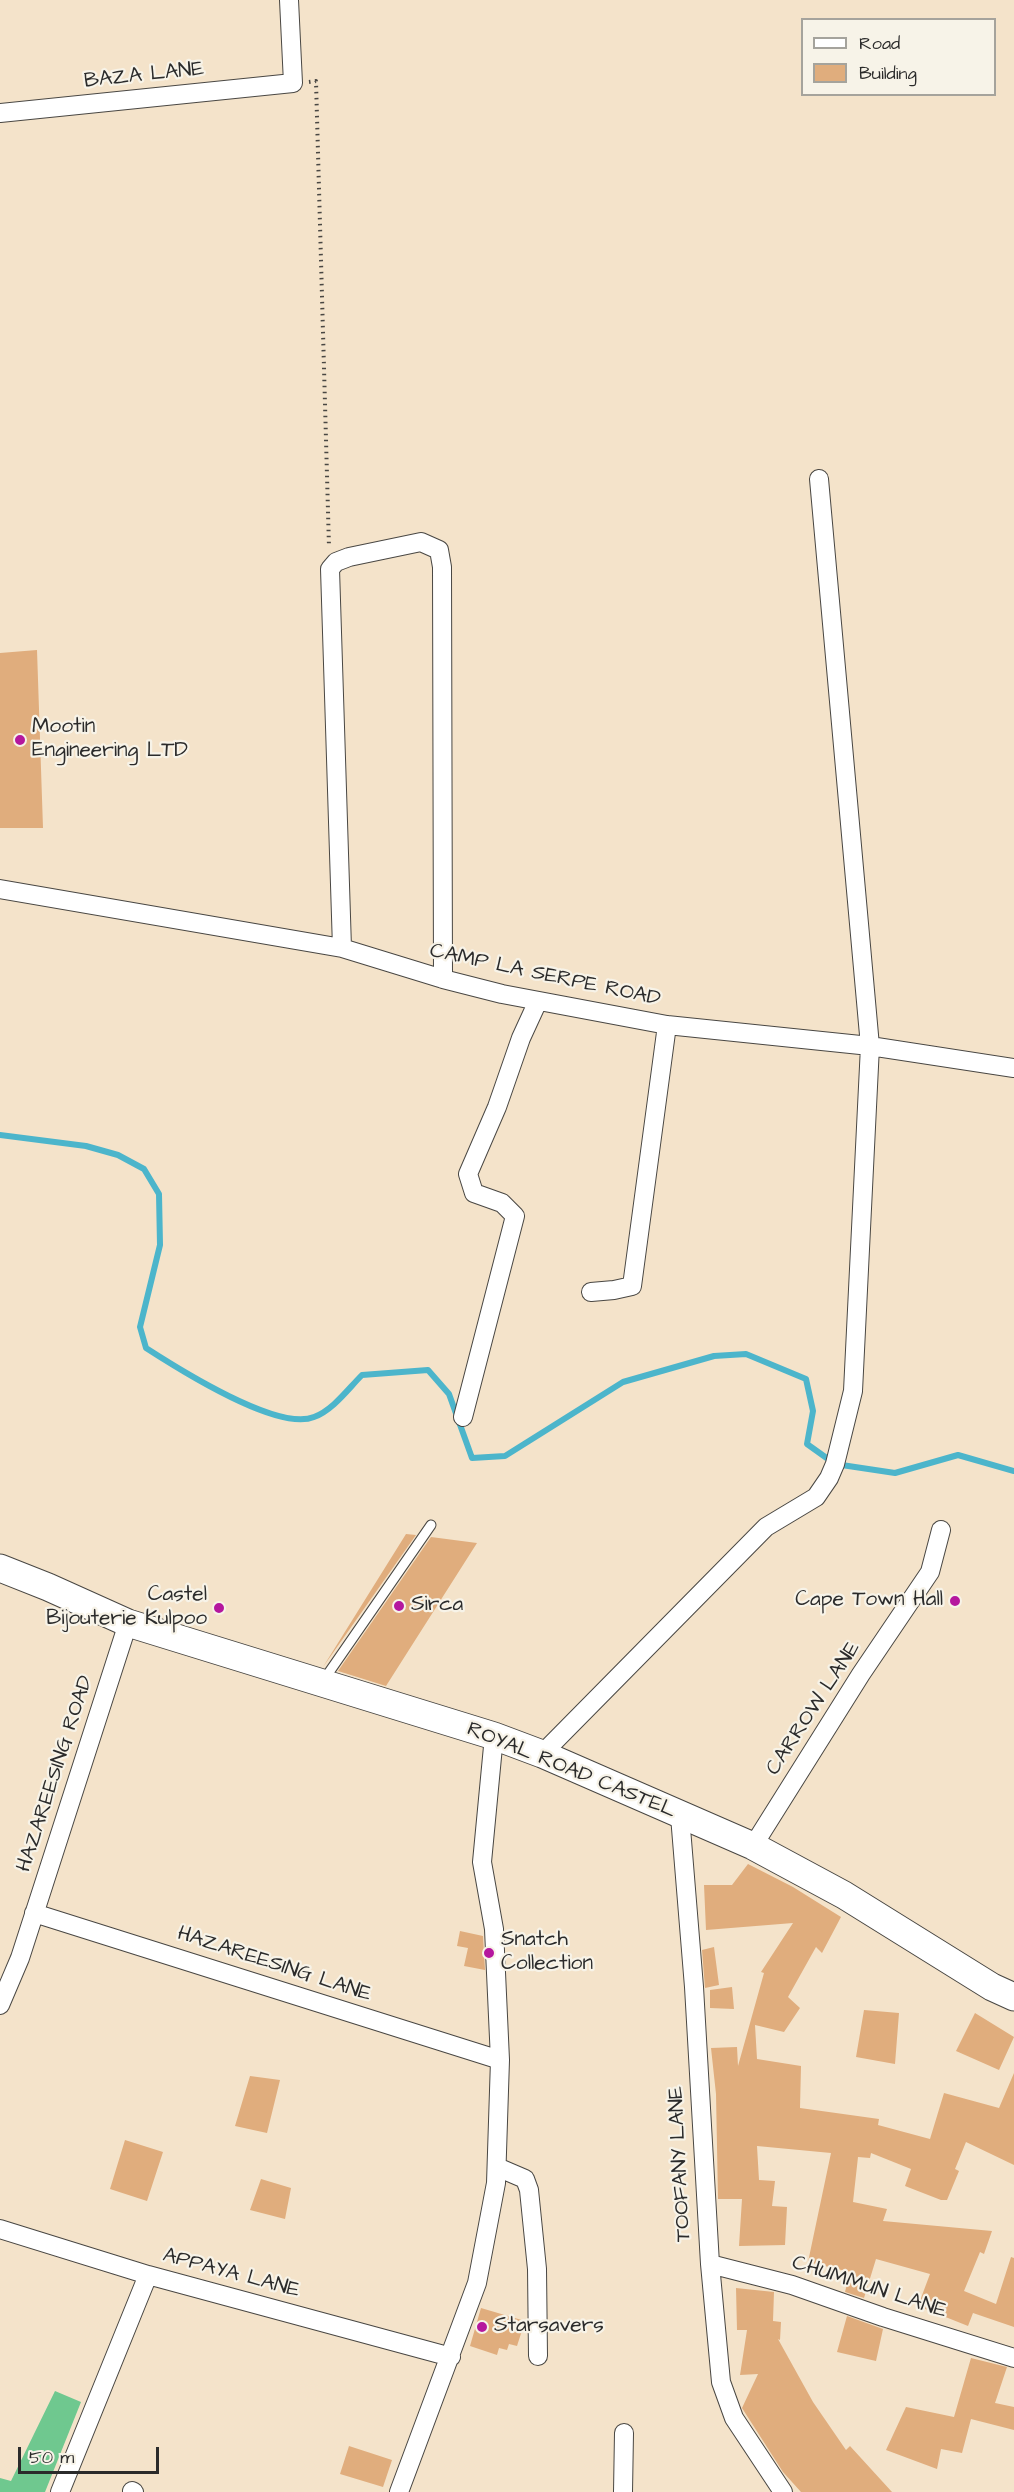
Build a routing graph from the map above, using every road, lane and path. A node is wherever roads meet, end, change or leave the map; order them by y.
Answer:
1 (289, 0) edge
2 (293, 83) junction
3 (0, 113) edge
4 (819, 479) dead end
5 (330, 569) junction
6 (0, 889) edge
7 (342, 948) junction
8 (443, 979) junction
9 (538, 1001) junction
10 (667, 1025) junction
11 (870, 1046) junction
12 (1014, 1068) edge
13 (591, 1292) dead end
14 (463, 1418) dead end
15 (431, 1526) dead end
16 (941, 1530) dead end
17 (0, 1568) edge
18 (128, 1623) junction
19 (322, 1683) junction
20 (494, 1736) junction
21 (542, 1754) junction
22 (680, 1816) junction
23 (753, 1846) junction
24 (34, 1912) junction
25 (1014, 1997) edge
26 (0, 2005) edge
27 (500, 2060) junction
28 (497, 2167) junction
29 (0, 2229) edge
30 (710, 2264) junction
31 (148, 2275) junction
32 (537, 2356) dead end
33 (452, 2357) junction
34 (1014, 2358) edge
35 (624, 2433) dead end
36 (60, 2492) edge
37 (399, 2492) edge
38 (623, 2492) edge
39 (783, 2492) edge

1 - 2 street
2 - 3 street, BAZA LANE
2 - 5 path
4 - 11 street
5 - 7 street
5 - 8 street
6 - 7 street, CAMP LA SERPE ROAD
7 - 8 street, CAMP LA SERPE ROAD
8 - 9 street, CAMP LA SERPE ROAD
9 - 10 street, CAMP LA SERPE ROAD
9 - 14 street
10 - 11 street, CAMP LA SERPE ROAD
10 - 13 street
11 - 12 street, CAMP LA SERPE ROAD
11 - 21 street
15 - 19 lane
16 - 23 street, CARROW LANE
17 - 18 main road, ROYAL ROAD CASTEL
18 - 19 main road, ROYAL ROAD CASTEL
18 - 24 street, HAZAREESING ROAD
19 - 20 main road, ROYAL ROAD CASTEL
20 - 21 main road, ROYAL ROAD CASTEL
20 - 27 street
21 - 22 main road, ROYAL ROAD CASTEL
22 - 23 main road, ROYAL ROAD CASTEL
22 - 30 street, TOOFANY LANE
23 - 25 main road, ROYAL ROAD CASTEL
24 - 26 street, HAZAREESING ROAD
24 - 27 street, HAZAREESING LANE
27 - 28 street
28 - 32 street
28 - 33 street
29 - 31 street, APPAYA LANE
30 - 34 street, CHUMMUN LANE
30 - 39 street, TOOFANY LANE
31 - 33 street, APPAYA LANE
31 - 36 street
33 - 37 street
35 - 38 street

